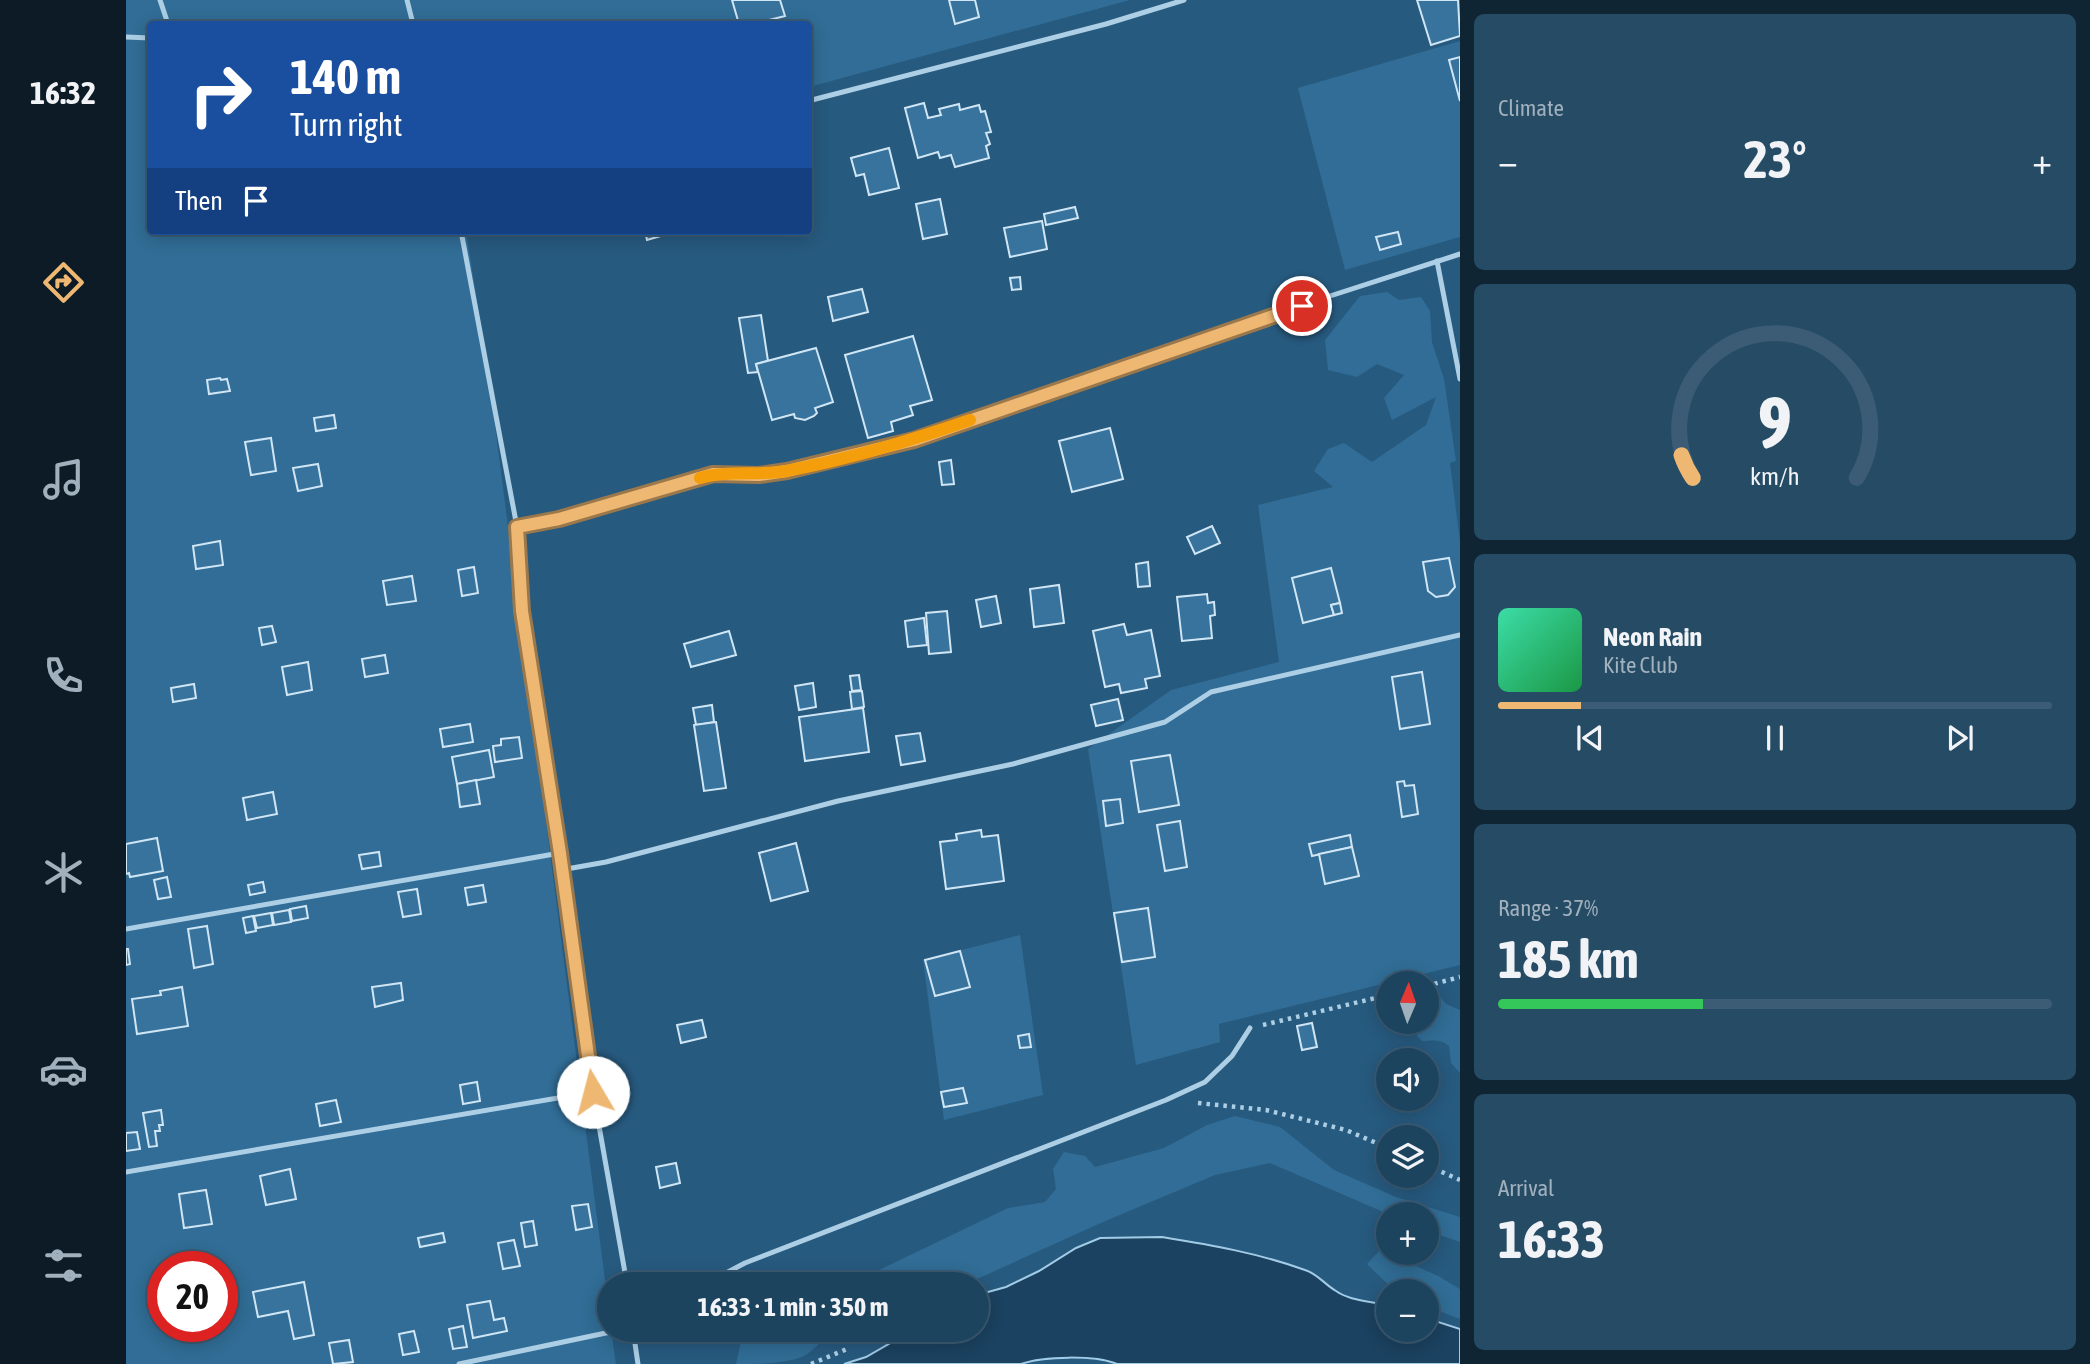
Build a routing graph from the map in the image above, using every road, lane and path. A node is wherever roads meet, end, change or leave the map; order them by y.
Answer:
1 (160, 0) edge
2 (407, 0) edge
3 (1184, 0) edge
4 (167, 21) edge
5 (412, 21) edge
6 (126, 37) edge
7 (147, 38) edge
8 (812, 100) edge
9 (462, 235) edge
10 (1460, 254) edge
11 (1437, 261) junction
12 (1460, 379) edge
13 (517, 527) junction
14 (1460, 635) edge
15 (560, 853) junction
16 (561, 870) junction
17 (126, 929) edge
18 (1460, 977) edge
19 (1439, 983) edge
20 (1376, 998) edge
21 (1250, 1028) joint
22 (593, 1092) junction
23 (1166, 1100) junction
24 (1376, 1143) edge
25 (1439, 1171) edge
26 (126, 1172) edge
27 (1460, 1180) edge
28 (625, 1272) edge
29 (727, 1272) edge
30 (597, 1335) edge
31 (635, 1342) edge
32 (847, 1349) dead end
33 (459, 1364) edge
34 (638, 1364) edge
35 (811, 1364) edge

1 - 4 lane
2 - 5 lane
3 - 8 lane
6 - 7 lane
9 - 13 lane
10 - 11 lane
11 - 12 lane
11 - 13 lane
13 - 15 lane
14 - 16 lane
15 - 16 lane
15 - 17 lane
16 - 22 lane
18 - 19 path
20 - 21 path
21 - 23 lane
22 - 26 lane
22 - 28 lane
23 - 24 path
23 - 29 lane
25 - 27 path
30 - 33 lane
31 - 34 lane
32 - 35 path

